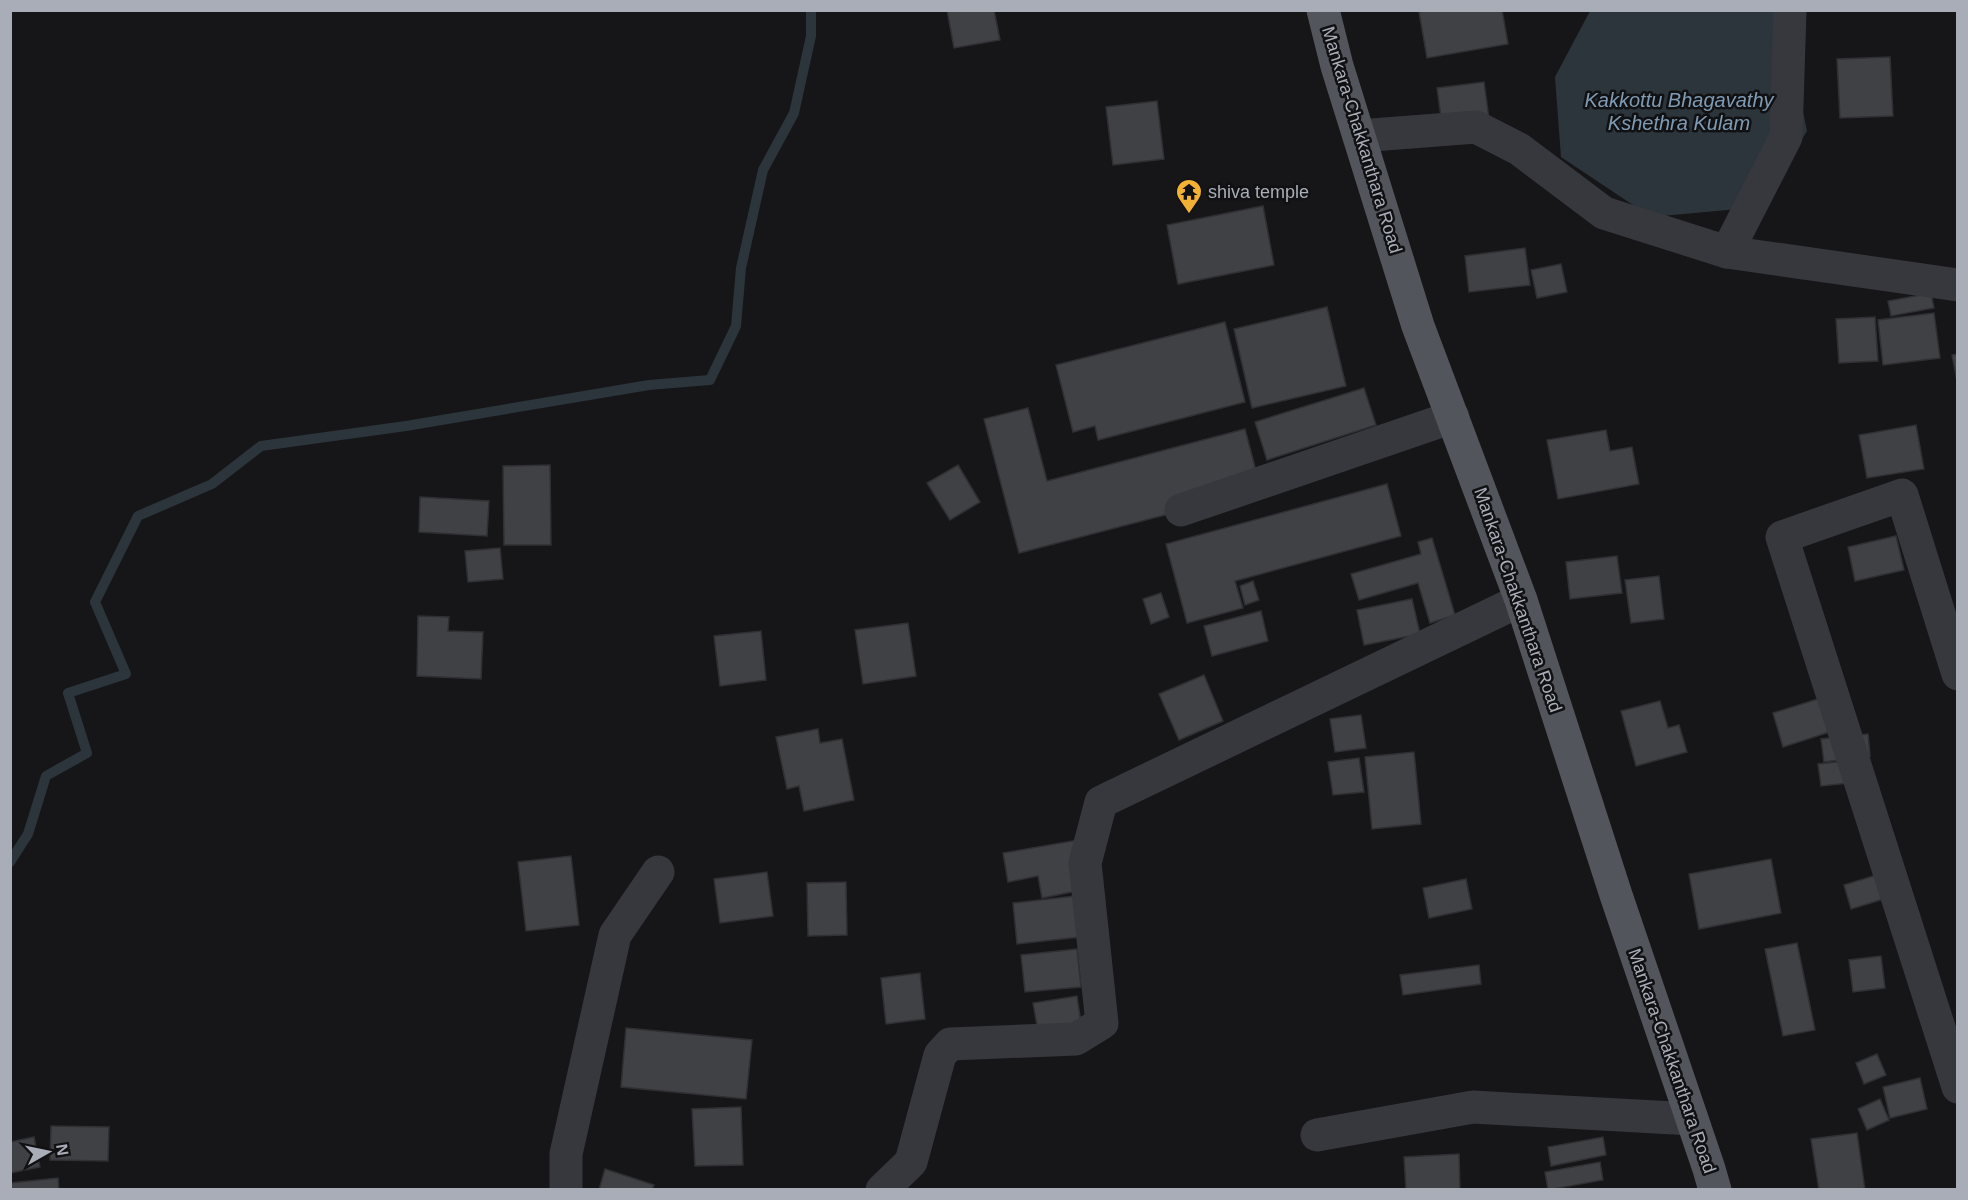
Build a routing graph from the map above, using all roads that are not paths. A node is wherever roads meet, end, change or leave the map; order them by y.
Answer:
1 (1323, 10) edge
2 (1790, 10) edge
3 (1359, 136) junction
4 (1727, 252) junction
5 (1958, 285) edge
6 (1453, 417) junction
7 (1181, 510) dead end
8 (1521, 600) junction
9 (1958, 674) edge
10 (658, 872) dead end
11 (1958, 1087) edge
12 (1692, 1119) junction
13 (1317, 1135) dead end
14 (566, 1190) edge
15 (882, 1190) edge
16 (1714, 1190) edge

1 - 3 main road, Mankara-Chakkanthara Road
2 - 4 street
3 - 4 street
3 - 6 main road, Mankara-Chakkanthara Road
4 - 5 street
6 - 7 street
6 - 8 main road, Mankara-Chakkanthara Road
8 - 12 main road, Mankara-Chakkanthara Road
8 - 15 street
9 - 11 street
10 - 14 street
12 - 13 street
12 - 16 main road, Mankara-Chakkanthara Road

